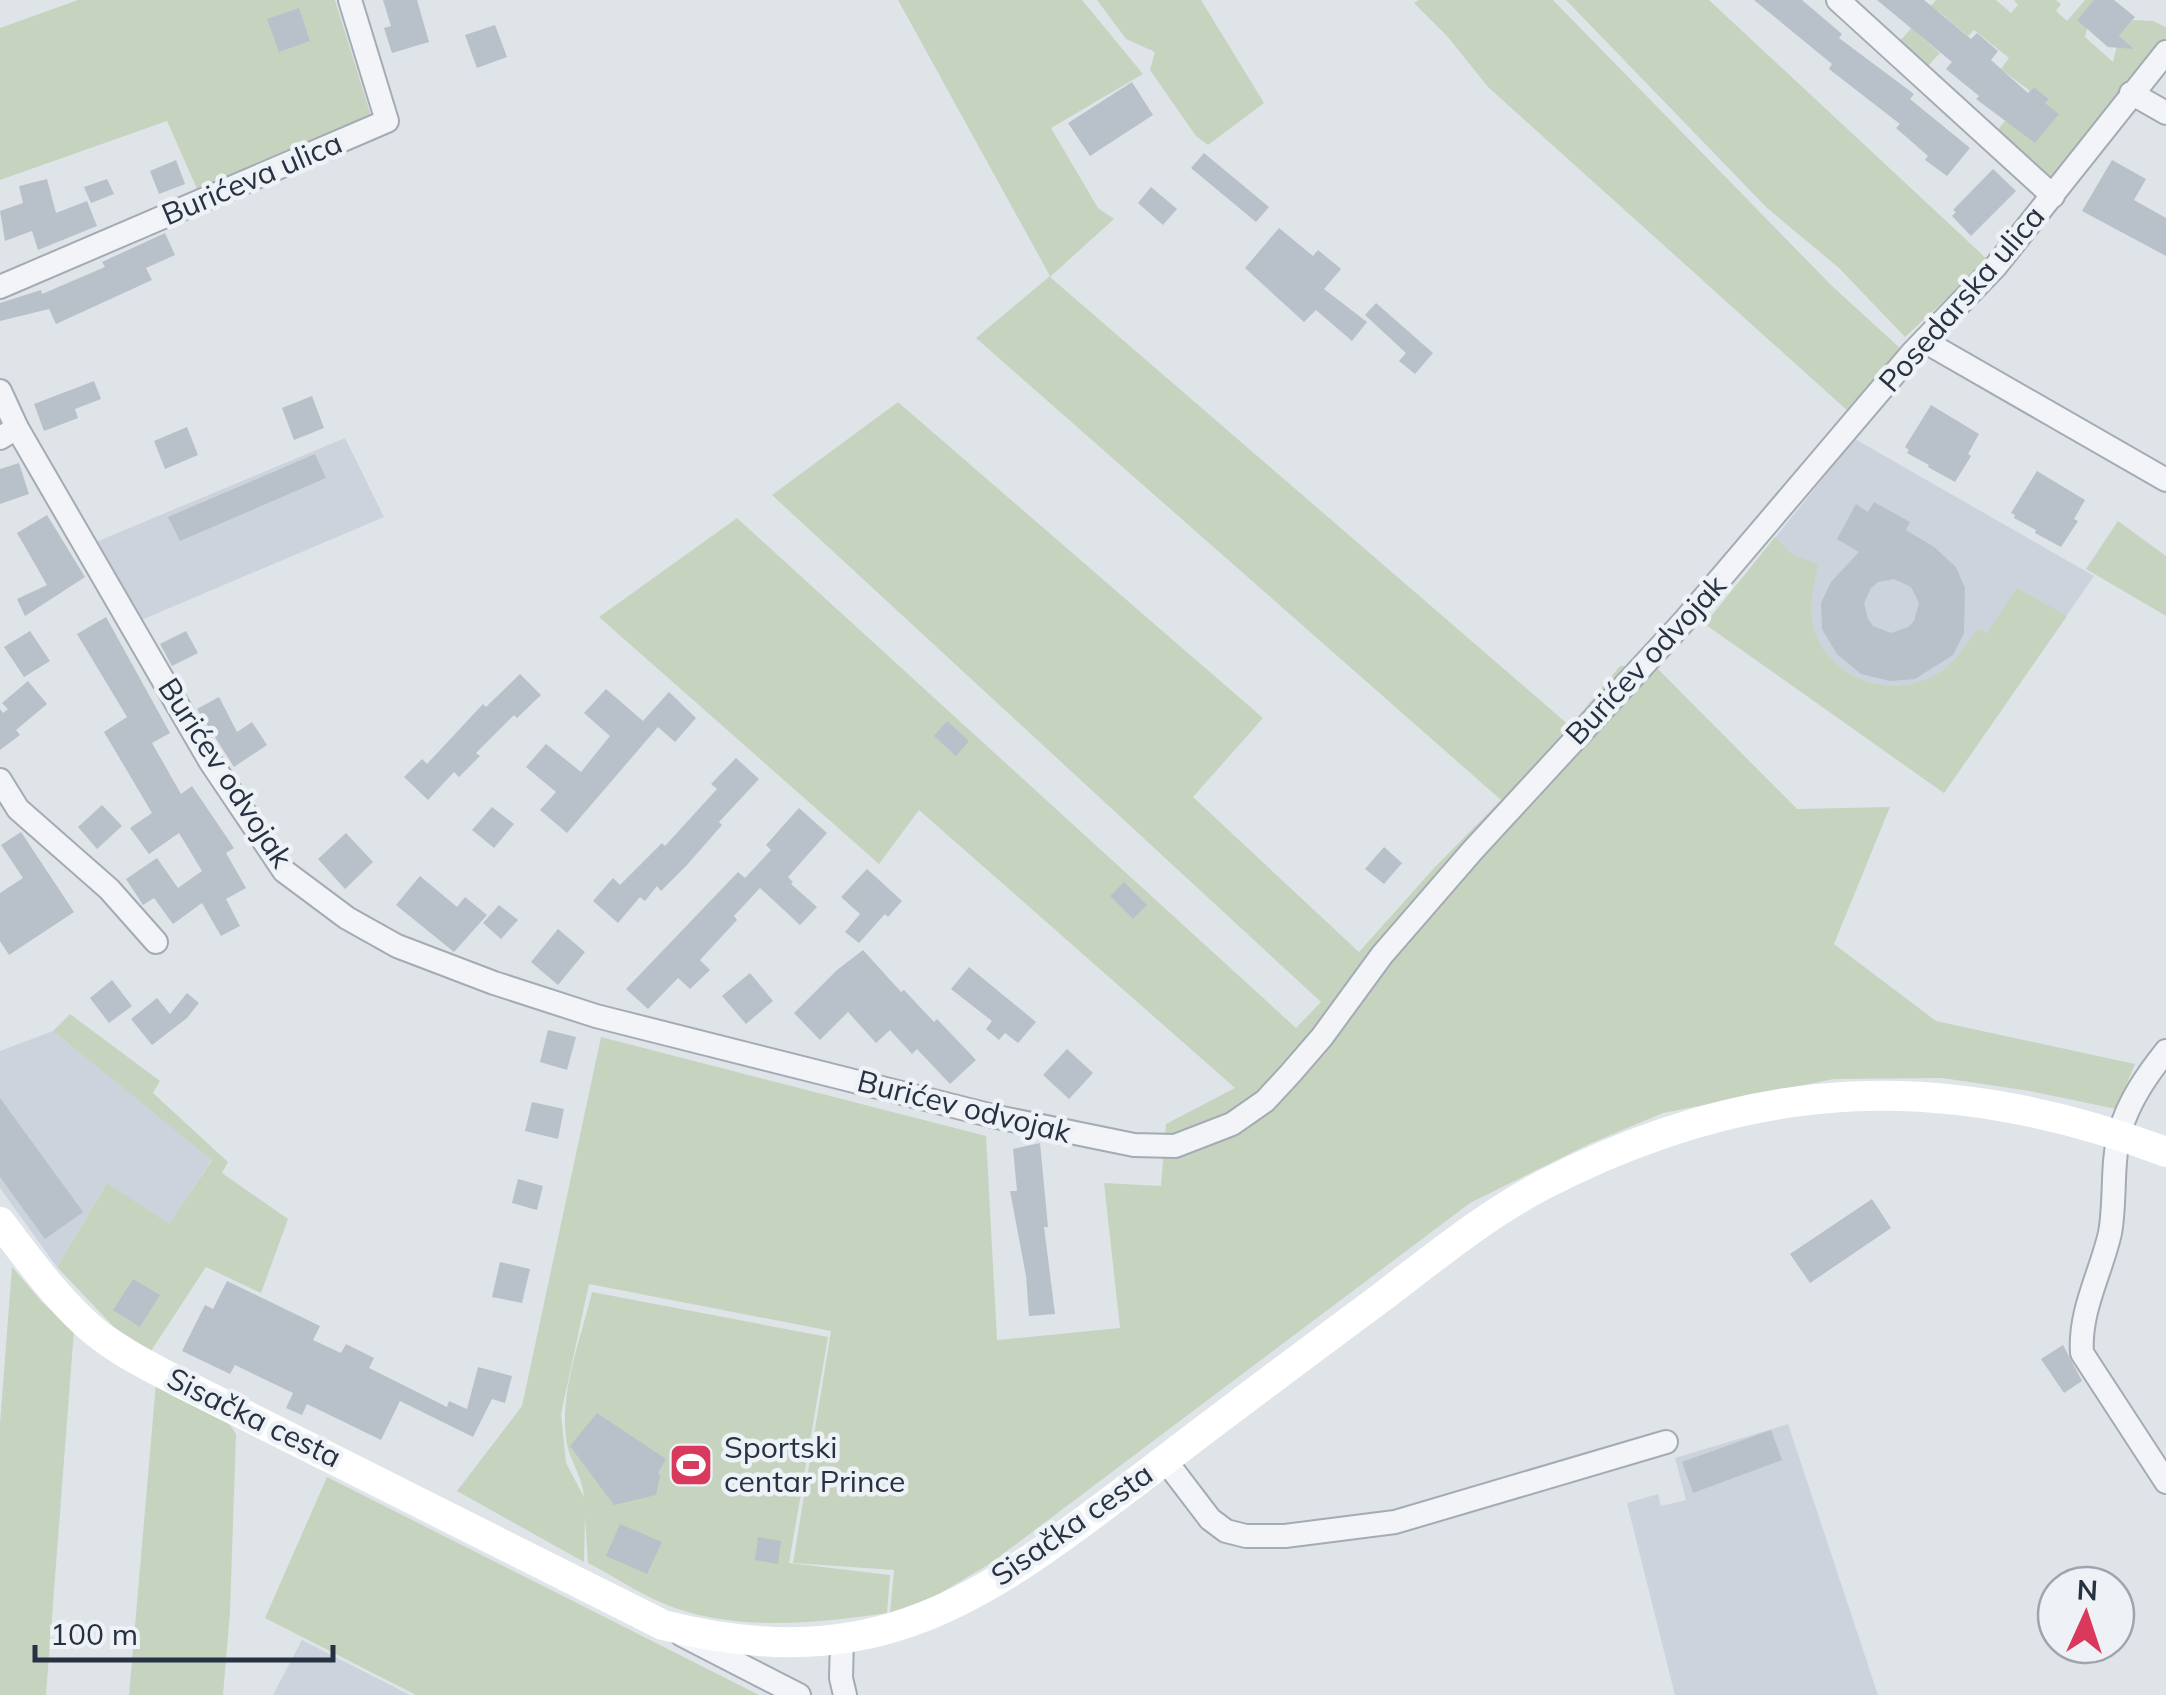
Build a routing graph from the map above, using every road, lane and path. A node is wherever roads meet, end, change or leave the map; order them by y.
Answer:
1 (350, 0) edge
2 (1838, 0) edge
3 (2166, 52) edge
4 (2131, 93) junction
5 (2166, 113) edge
6 (2053, 196) junction
7 (0, 287) edge
8 (1924, 342) junction
9 (0, 391) edge
10 (1872, 402) joint
11 (8, 433) edge
12 (2166, 480) edge
13 (0, 780) edge
14 (156, 942) dead end
15 (2166, 1051) edge
16 (2119, 1135) junction
17 (2166, 1152) edge
18 (0, 1222) edge
19 (1666, 1442) dead end
20 (1164, 1460) junction
21 (2166, 1482) edge
22 (663, 1625) junction
23 (842, 1640) junction
24 (799, 1695) edge
25 (846, 1695) edge

1 - 7 street, Burićeva ulica
2 - 6 street, Posedarska ulica
3 - 4 street, Posedarska ulica
4 - 5 street
4 - 6 street, Posedarska ulica
6 - 8 street, Posedarska ulica
8 - 10 street, Posedarska ulica
8 - 12 street
9 - 11 street
10 - 11 street, Burićev odvojak
13 - 14 street
15 - 16 street
16 - 17 main road, Sisačka cesta
16 - 20 main road, Sisačka cesta
16 - 21 street
18 - 22 main road, Sisačka cesta
19 - 20 street
20 - 23 main road, Sisačka cesta
22 - 23 main road, Sisačka cesta
22 - 24 street
23 - 25 street

